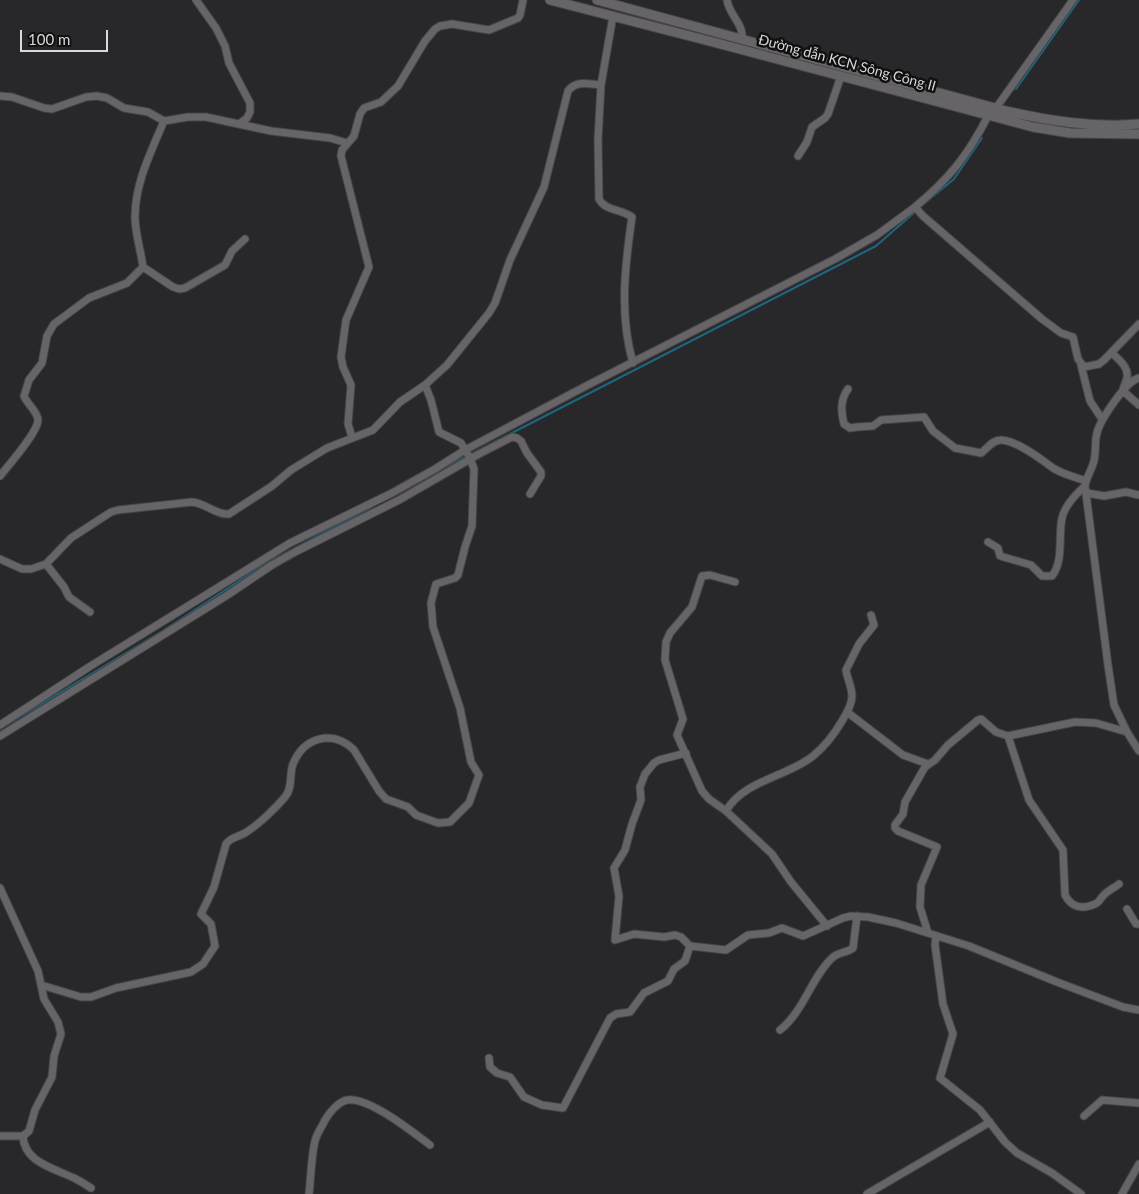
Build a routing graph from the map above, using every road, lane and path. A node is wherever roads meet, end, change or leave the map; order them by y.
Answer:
1 (196, 0) edge
2 (523, 0) edge
3 (550, 0) edge
4 (597, 0) edge
5 (727, 0) edge
6 (1073, 0) edge
7 (611, 2) edge
8 (613, 16) junction
9 (714, 37) junction
10 (742, 39) junction
11 (841, 76) junction
12 (601, 85) junction
13 (0, 96) edge
14 (996, 108) junction
15 (988, 116) junction
16 (164, 121) junction
17 (239, 124) junction
18 (1135, 125) edge
19 (1136, 134) edge
20 (347, 144) junction
21 (798, 156) dead end
22 (916, 208) junction
23 (245, 239) dead end
24 (143, 267) junction
25 (1139, 324) edge
26 (1112, 353) junction
27 (633, 363) junction
28 (1081, 365) junction
29 (1139, 378) edge
30 (424, 385) junction
31 (848, 388) dead end
32 (1123, 390) junction
33 (1139, 405) edge
34 (1102, 419) junction
35 (352, 437) junction
36 (468, 455) junction
37 (0, 476) edge
38 (1086, 487) junction
39 (530, 494) dead end
40 (1139, 495) edge
41 (988, 542) dead end
42 (0, 559) edge
43 (46, 564) junction
44 (735, 582) dead end
45 (203, 597) junction
46 (207, 608) junction
47 (90, 612) dead end
48 (871, 615) dead end
49 (847, 712) junction
50 (0, 725) edge
51 (1127, 732) junction
52 (0, 736) edge
53 (1008, 736) junction
54 (1139, 751) edge
55 (686, 753) junction
56 (928, 764) junction
57 (726, 811) junction
58 (1119, 884) dead end
59 (0, 888) edge
60 (1127, 909) dead end
61 (857, 916) junction
62 (1139, 924) edge
63 (827, 926) junction
64 (928, 933) junction
65 (936, 936) junction
66 (690, 946) junction
67 (41, 985) junction
68 (1139, 1010) edge
69 (780, 1030) dead end
70 (489, 1058) dead end
71 (1139, 1103) edge
72 (1084, 1116) dead end
73 (990, 1122) junction
74 (0, 1136) edge
75 (22, 1136) junction
76 (430, 1145) dead end
77 (1139, 1164) edge
78 (91, 1188) dead end
79 (309, 1194) edge
80 (867, 1194) edge
81 (1081, 1194) edge
82 (1122, 1194) edge

1 - 17 street
2 - 20 street
3 - 8 street, Đường dẫn KCN Sông Công II
4 - 7 street, Đường dẫn KCN Sông Công II
5 - 10 street
6 - 14 street
7 - 9 street, Đường dẫn KCN Sông Công II
8 - 9 street, Đường dẫn KCN Sông Công II
8 - 12 street
9 - 10 street, Đường dẫn KCN Sông Công II
9 - 11 street, Đường dẫn KCN Sông Công II
10 - 14 street, Đường dẫn KCN Sông Công II
11 - 15 street, Đường dẫn KCN Sông Công II
11 - 21 street
12 - 27 street
12 - 30 street
13 - 16 street
14 - 18 street, Đường dẫn KCN Sông Công II
15 - 19 street, Đường dẫn KCN Sông Công II
15 - 22 street
16 - 17 street
16 - 24 street
17 - 20 street
18 - 19 street
20 - 35 street
22 - 27 street
22 - 28 street
23 - 24 street
24 - 37 street
25 - 26 street
26 - 28 street
26 - 32 street
27 - 36 street
28 - 34 street
29 - 32 street
30 - 35 street
30 - 36 street
31 - 38 street
32 - 33 street
32 - 34 street
34 - 38 street
35 - 43 street
36 - 39 street
36 - 45 street
36 - 46 street
36 - 67 street
38 - 40 street
38 - 41 street
38 - 51 street
42 - 43 street
43 - 47 street
44 - 55 street
45 - 46 street
45 - 50 street
46 - 52 street
48 - 49 street
49 - 56 street
49 - 57 street
51 - 53 street
51 - 54 street
53 - 56 street
53 - 58 street
55 - 57 street
55 - 66 street
56 - 64 street
57 - 63 street
59 - 67 street
60 - 62 street
61 - 63 street
61 - 64 street
61 - 69 street
63 - 66 street
64 - 65 street
65 - 68 street
65 - 73 street
66 - 70 street
67 - 75 street
71 - 72 street
73 - 80 street
73 - 81 street
74 - 75 street
75 - 78 street
76 - 79 street
77 - 82 street

